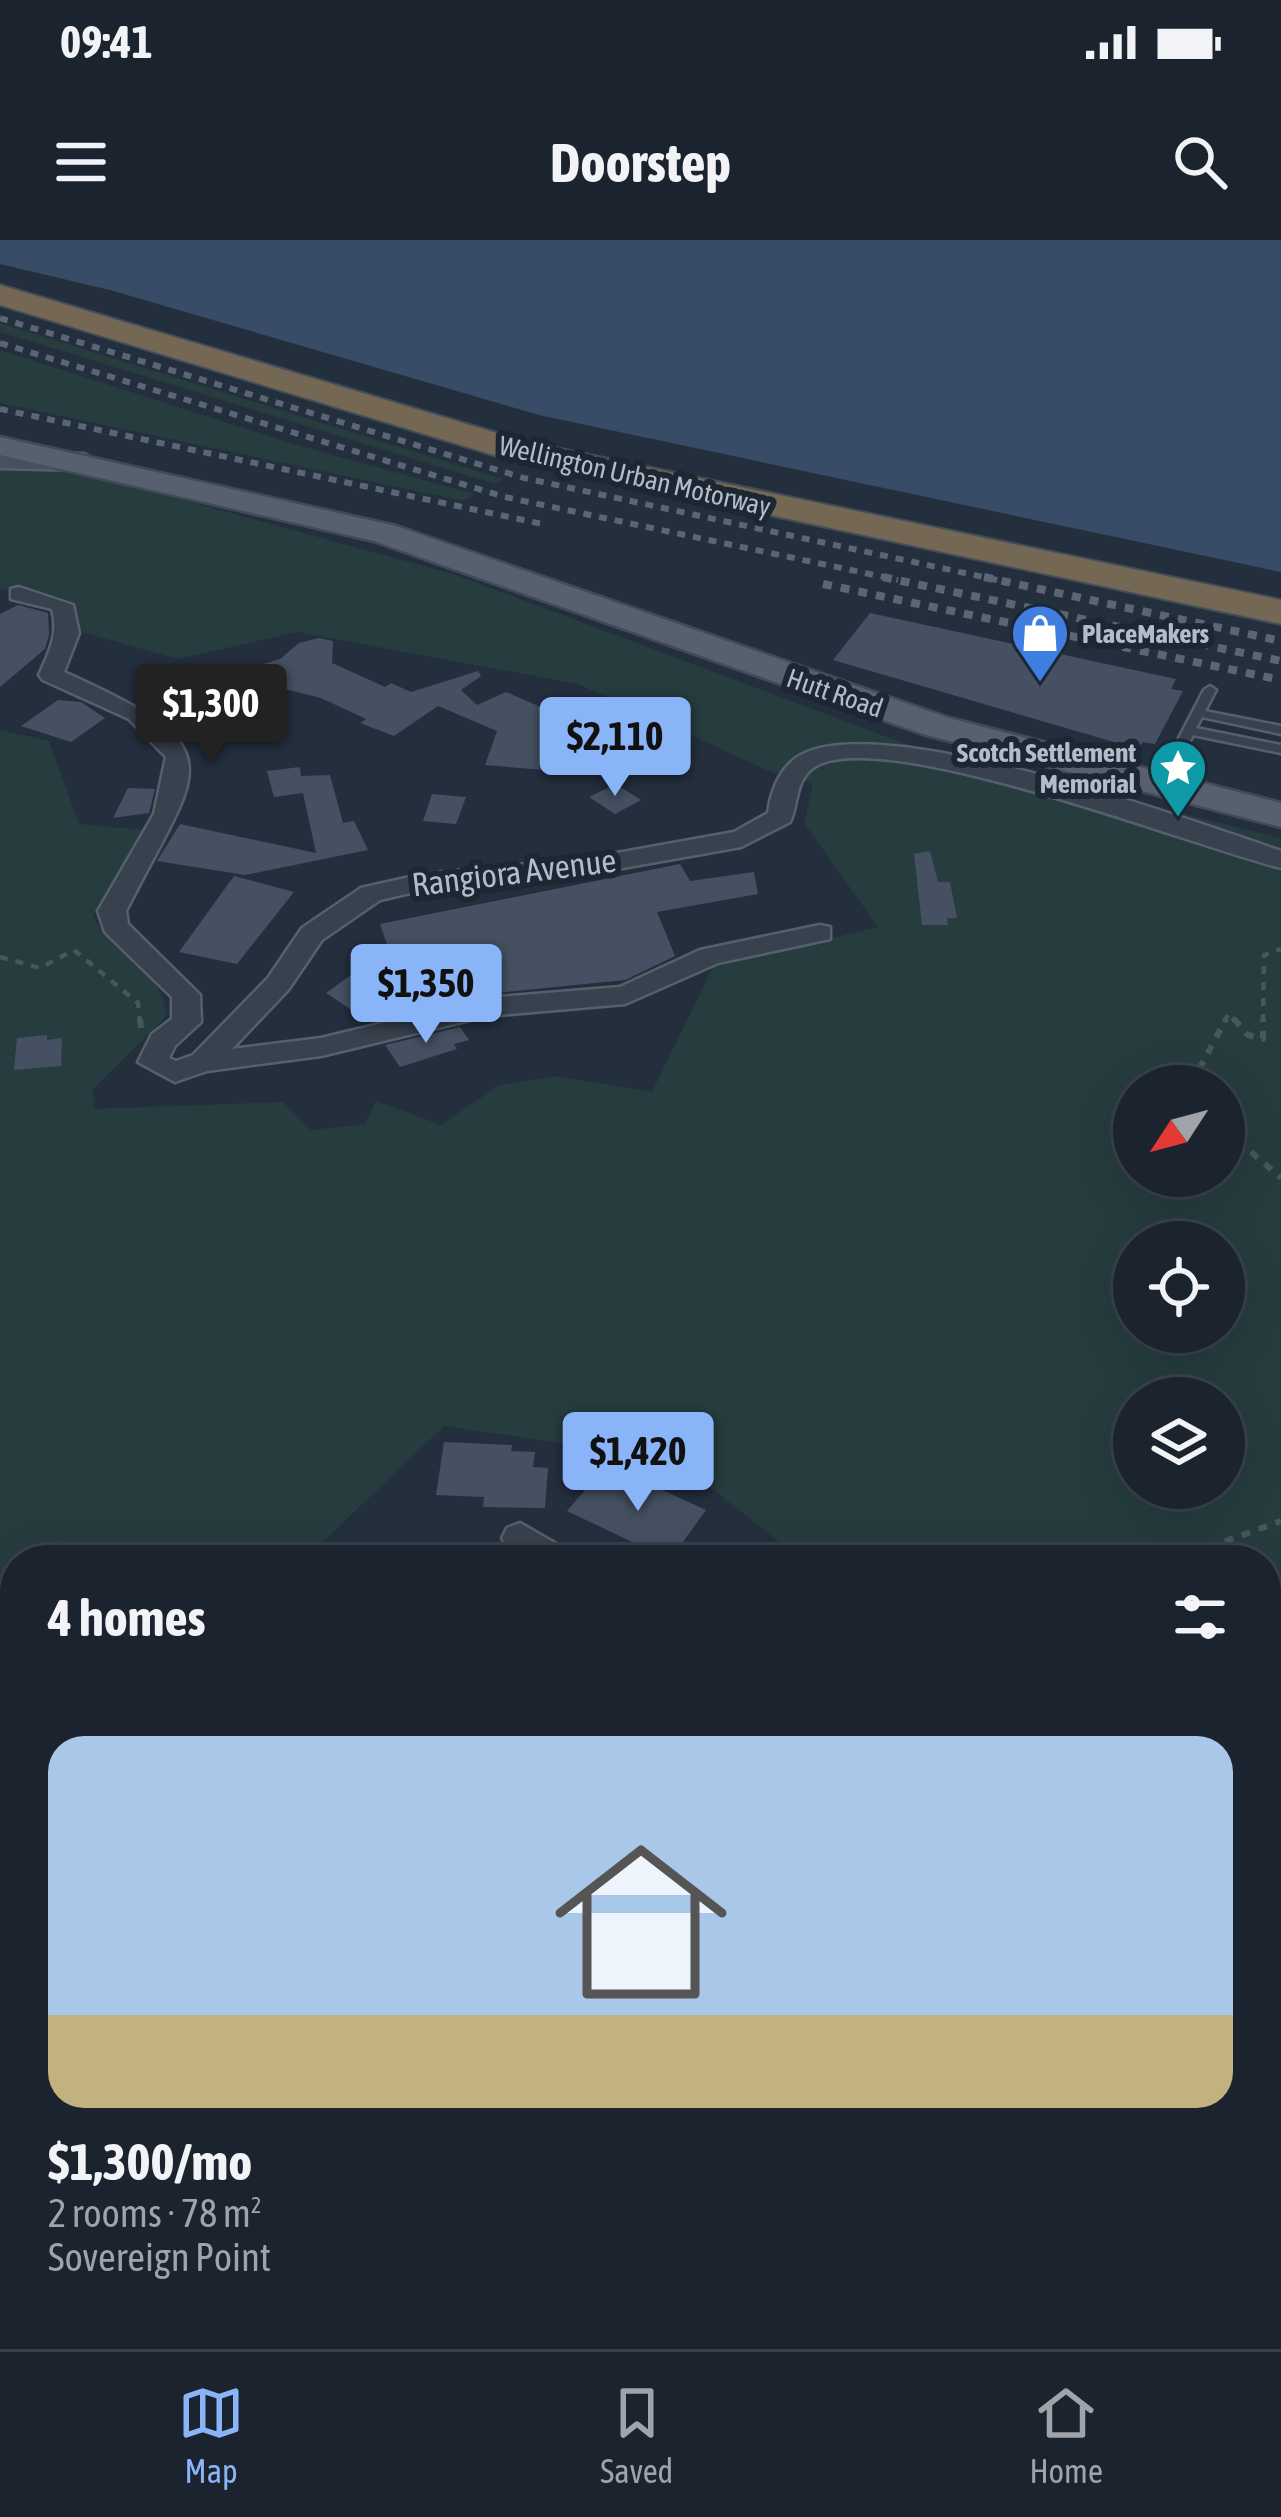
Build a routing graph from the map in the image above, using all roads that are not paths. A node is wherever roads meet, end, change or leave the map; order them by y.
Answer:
1 (0, 283) edge
2 (0, 295) edge
3 (0, 433) edge
4 (0, 446) edge
5 (0, 460) edge
6 (84, 462) junction
7 (261, 501) junction
8 (19, 593) dead end
9 (1281, 597) edge
10 (1281, 612) edge
11 (1210, 690) dead end
12 (1199, 713) junction
13 (1192, 730) junction
14 (1281, 730) edge
15 (1281, 749) edge
16 (1100, 784) junction
17 (1160, 786) junction
18 (1281, 814) edge
19 (1281, 860) edge
20 (820, 933) dead end
21 (203, 1063) junction
22 (520, 1538) dead end
23 (530, 1545) edge

1 - 9 highway, Wellington Urban Motorway
2 - 10 highway, Wellington Urban Motorway
3 - 6 main road
3 - 7 main road, Hutt Road
4 - 6 main road, Hutt Road
5 - 6 main road
6 - 7 main road, Hutt Road
7 - 16 main road, Hutt Road
8 - 21 street
11 - 12 lane
12 - 13 lane
12 - 14 lane
13 - 15 lane
13 - 17 lane
16 - 17 main road, Hutt Road
16 - 19 street, Rangiora Avenue
16 - 21 street, Rangiora Avenue
17 - 18 main road, Hutt Road
20 - 21 street
22 - 23 street

